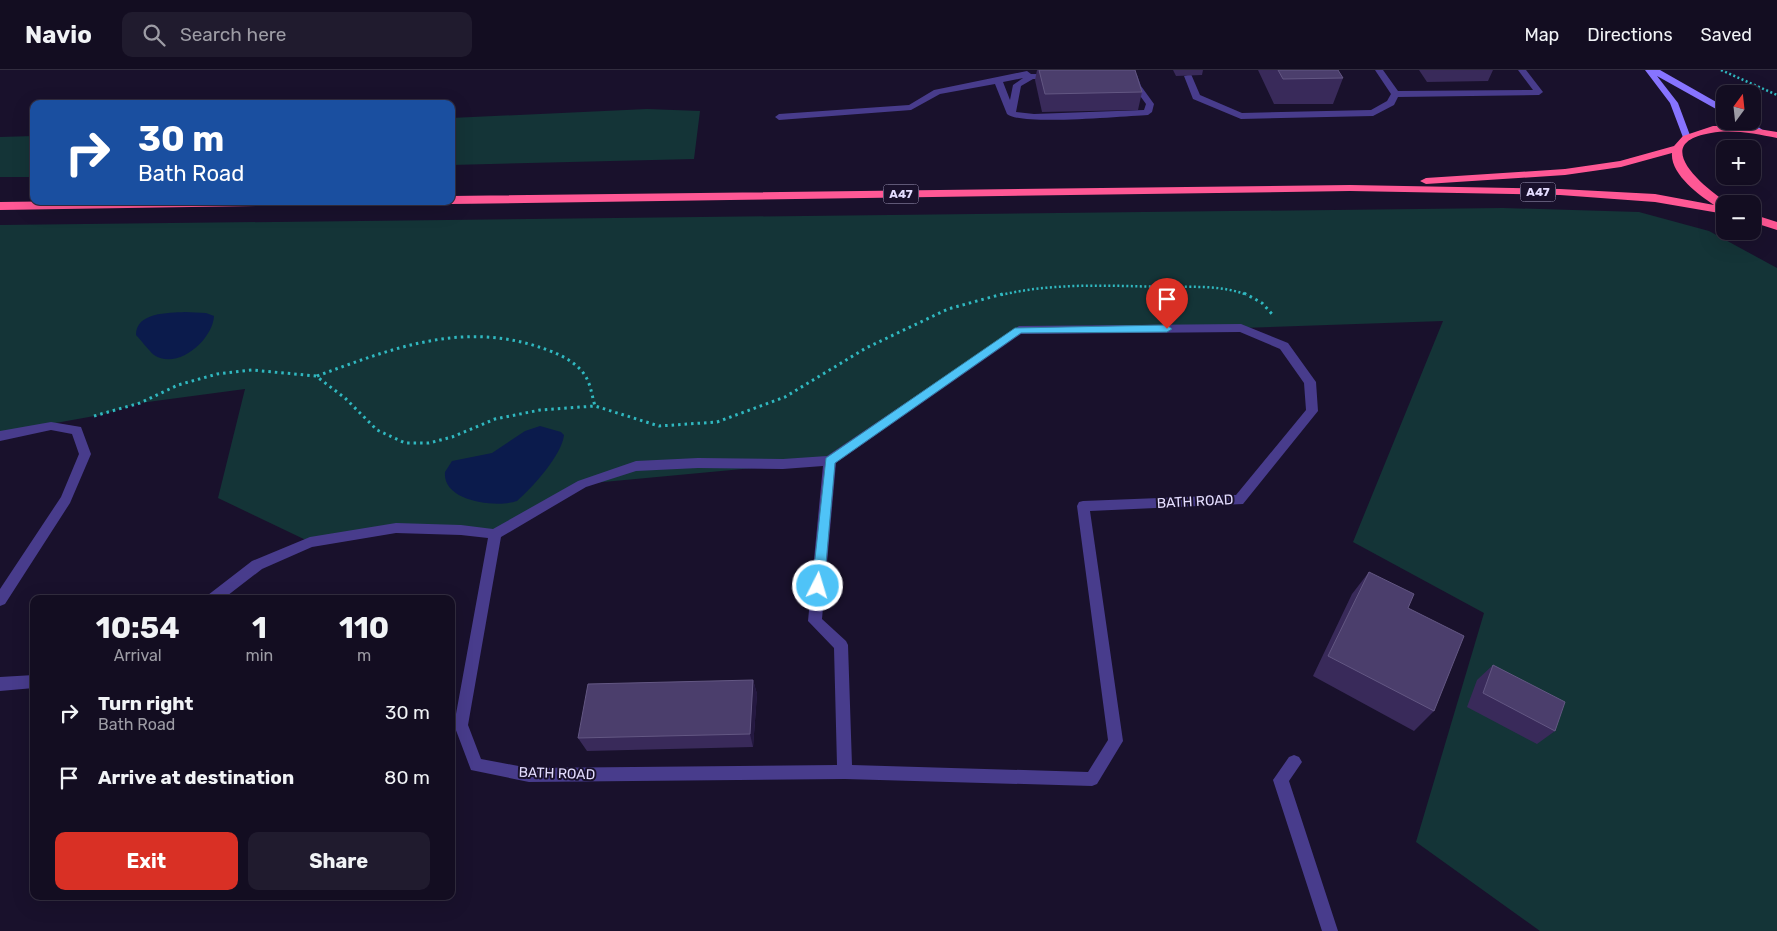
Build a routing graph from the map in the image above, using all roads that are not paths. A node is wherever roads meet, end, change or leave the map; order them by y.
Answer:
1 (1045, 70) edge
2 (1088, 70) edge
3 (1128, 70) edge
4 (1379, 70) edge
5 (1522, 70) edge
6 (1649, 70) edge
7 (1654, 70) edge
8 (1066, 76) junction
9 (1188, 76) dead end
10 (1134, 78) junction
11 (998, 81) junction
12 (1395, 94) junction
13 (1716, 106) edge
14 (1011, 114) junction
15 (779, 117) dead end
16 (1760, 131) joint
17 (1777, 135) edge
18 (1687, 138) junction
19 (1679, 148) junction
20 (1350, 188) junction
21 (455, 200) edge
22 (1716, 200) edge
23 (64, 205) edge
24 (0, 206) edge
25 (1716, 208) edge
26 (1761, 222) edge
27 (1775, 227) edge
28 (0, 436) edge
29 (830, 461) junction
30 (495, 534) junction
31 (218, 595) edge
32 (0, 600) edge
33 (30, 681) edge
34 (0, 684) edge
35 (1294, 762) dead end
36 (845, 772) junction
37 (1330, 931) edge

1 - 11 street
2 - 8 street
3 - 10 street
4 - 12 street
5 - 12 street
6 - 18 street
7 - 13 street
8 - 10 street
8 - 14 street
9 - 12 street
10 - 14 street
11 - 14 street
11 - 15 street
16 - 17 highway
16 - 18 highway
18 - 19 highway
19 - 20 highway, A47
19 - 22 highway
20 - 21 highway, A47
20 - 25 highway, A47
23 - 24 highway
26 - 27 highway
28 - 32 street
29 - 30 street
29 - 36 street
29 - 36 street, BATH ROAD
30 - 31 street
30 - 36 street, BATH ROAD
33 - 34 street
35 - 37 street

